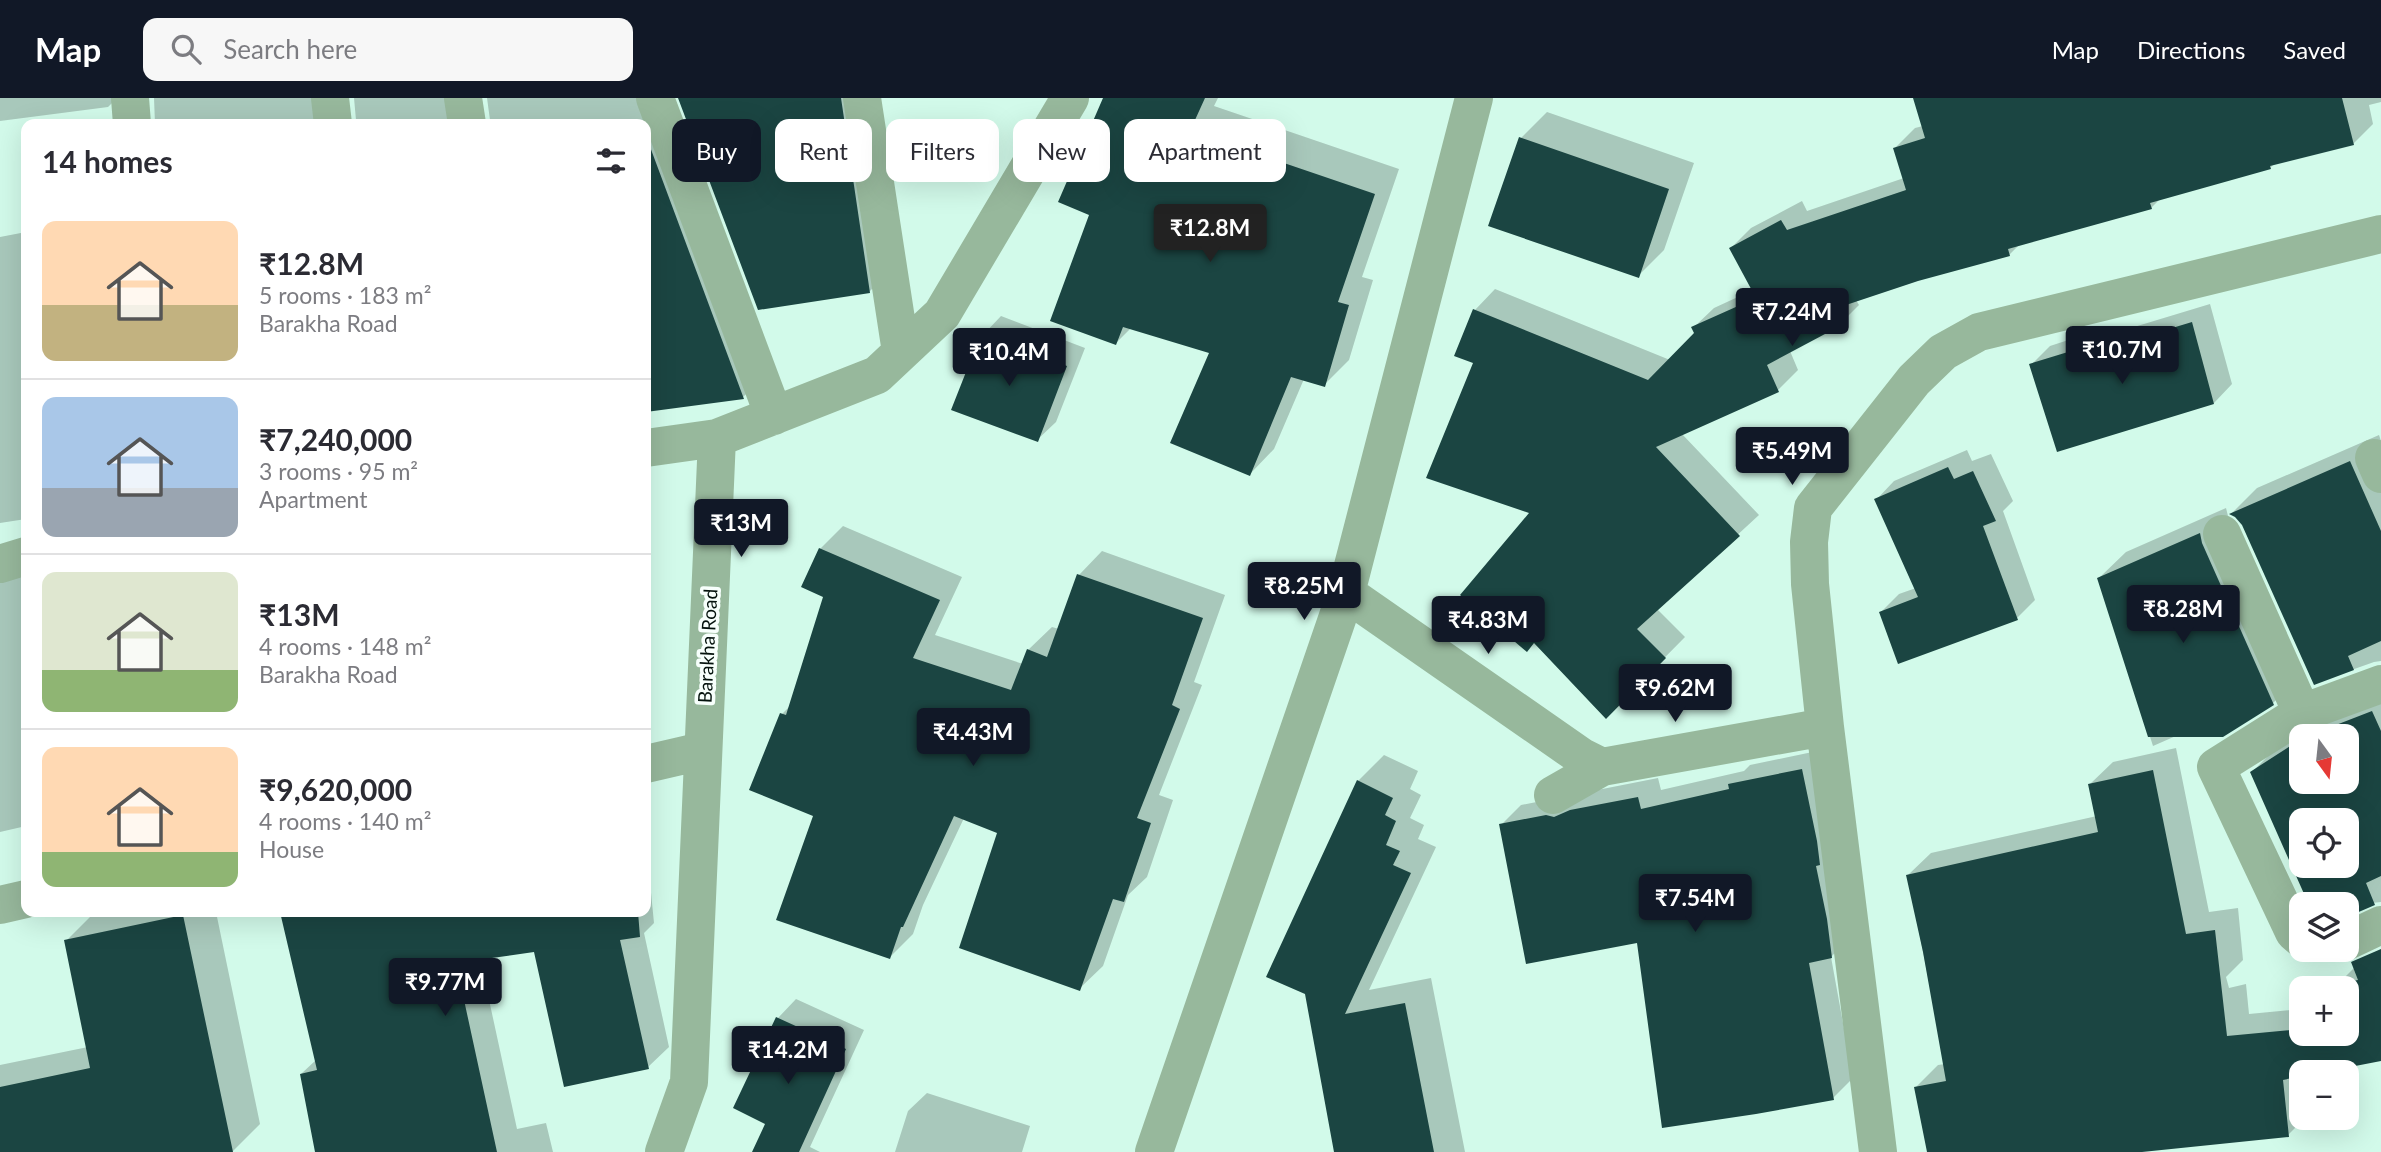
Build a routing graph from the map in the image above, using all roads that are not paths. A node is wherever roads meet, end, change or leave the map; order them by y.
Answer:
1 (130, 98) edge
2 (330, 98) edge
3 (463, 98) edge
4 (655, 98) edge
5 (862, 98) edge
6 (1070, 98) edge
7 (1474, 98) edge
8 (132, 119) edge
9 (332, 119) edge
10 (466, 119) edge
11 (2381, 234) edge
12 (901, 352) junction
13 (774, 416) junction
14 (717, 439) junction
15 (651, 447) edge
16 (2222, 534) dead end
17 (21, 558) edge
18 (0, 564) edge
19 (1346, 593) junction
20 (2381, 684) edge
21 (2302, 713) junction
22 (1825, 727) junction
23 (702, 751) junction
24 (651, 763) edge
25 (1602, 767) junction
26 (1553, 794) dead end
27 (21, 900) edge
28 (0, 905) edge
29 (2289, 921) edge
30 (2381, 925) edge
31 (2359, 935) edge
32 (664, 1152) edge
33 (1154, 1152) edge
34 (1878, 1152) edge

1 - 8 street
2 - 9 street
3 - 10 street
4 - 13 street
5 - 12 street
6 - 12 street
7 - 19 street
11 - 22 street
12 - 13 street
13 - 14 street
14 - 15 street
14 - 23 street, Barakha Road
16 - 21 street
17 - 18 street
19 - 25 street
19 - 33 street
20 - 21 street
21 - 29 street
22 - 25 street
22 - 34 street
23 - 24 street
23 - 32 street, Barakha Road
25 - 26 street
27 - 28 street
30 - 31 street

